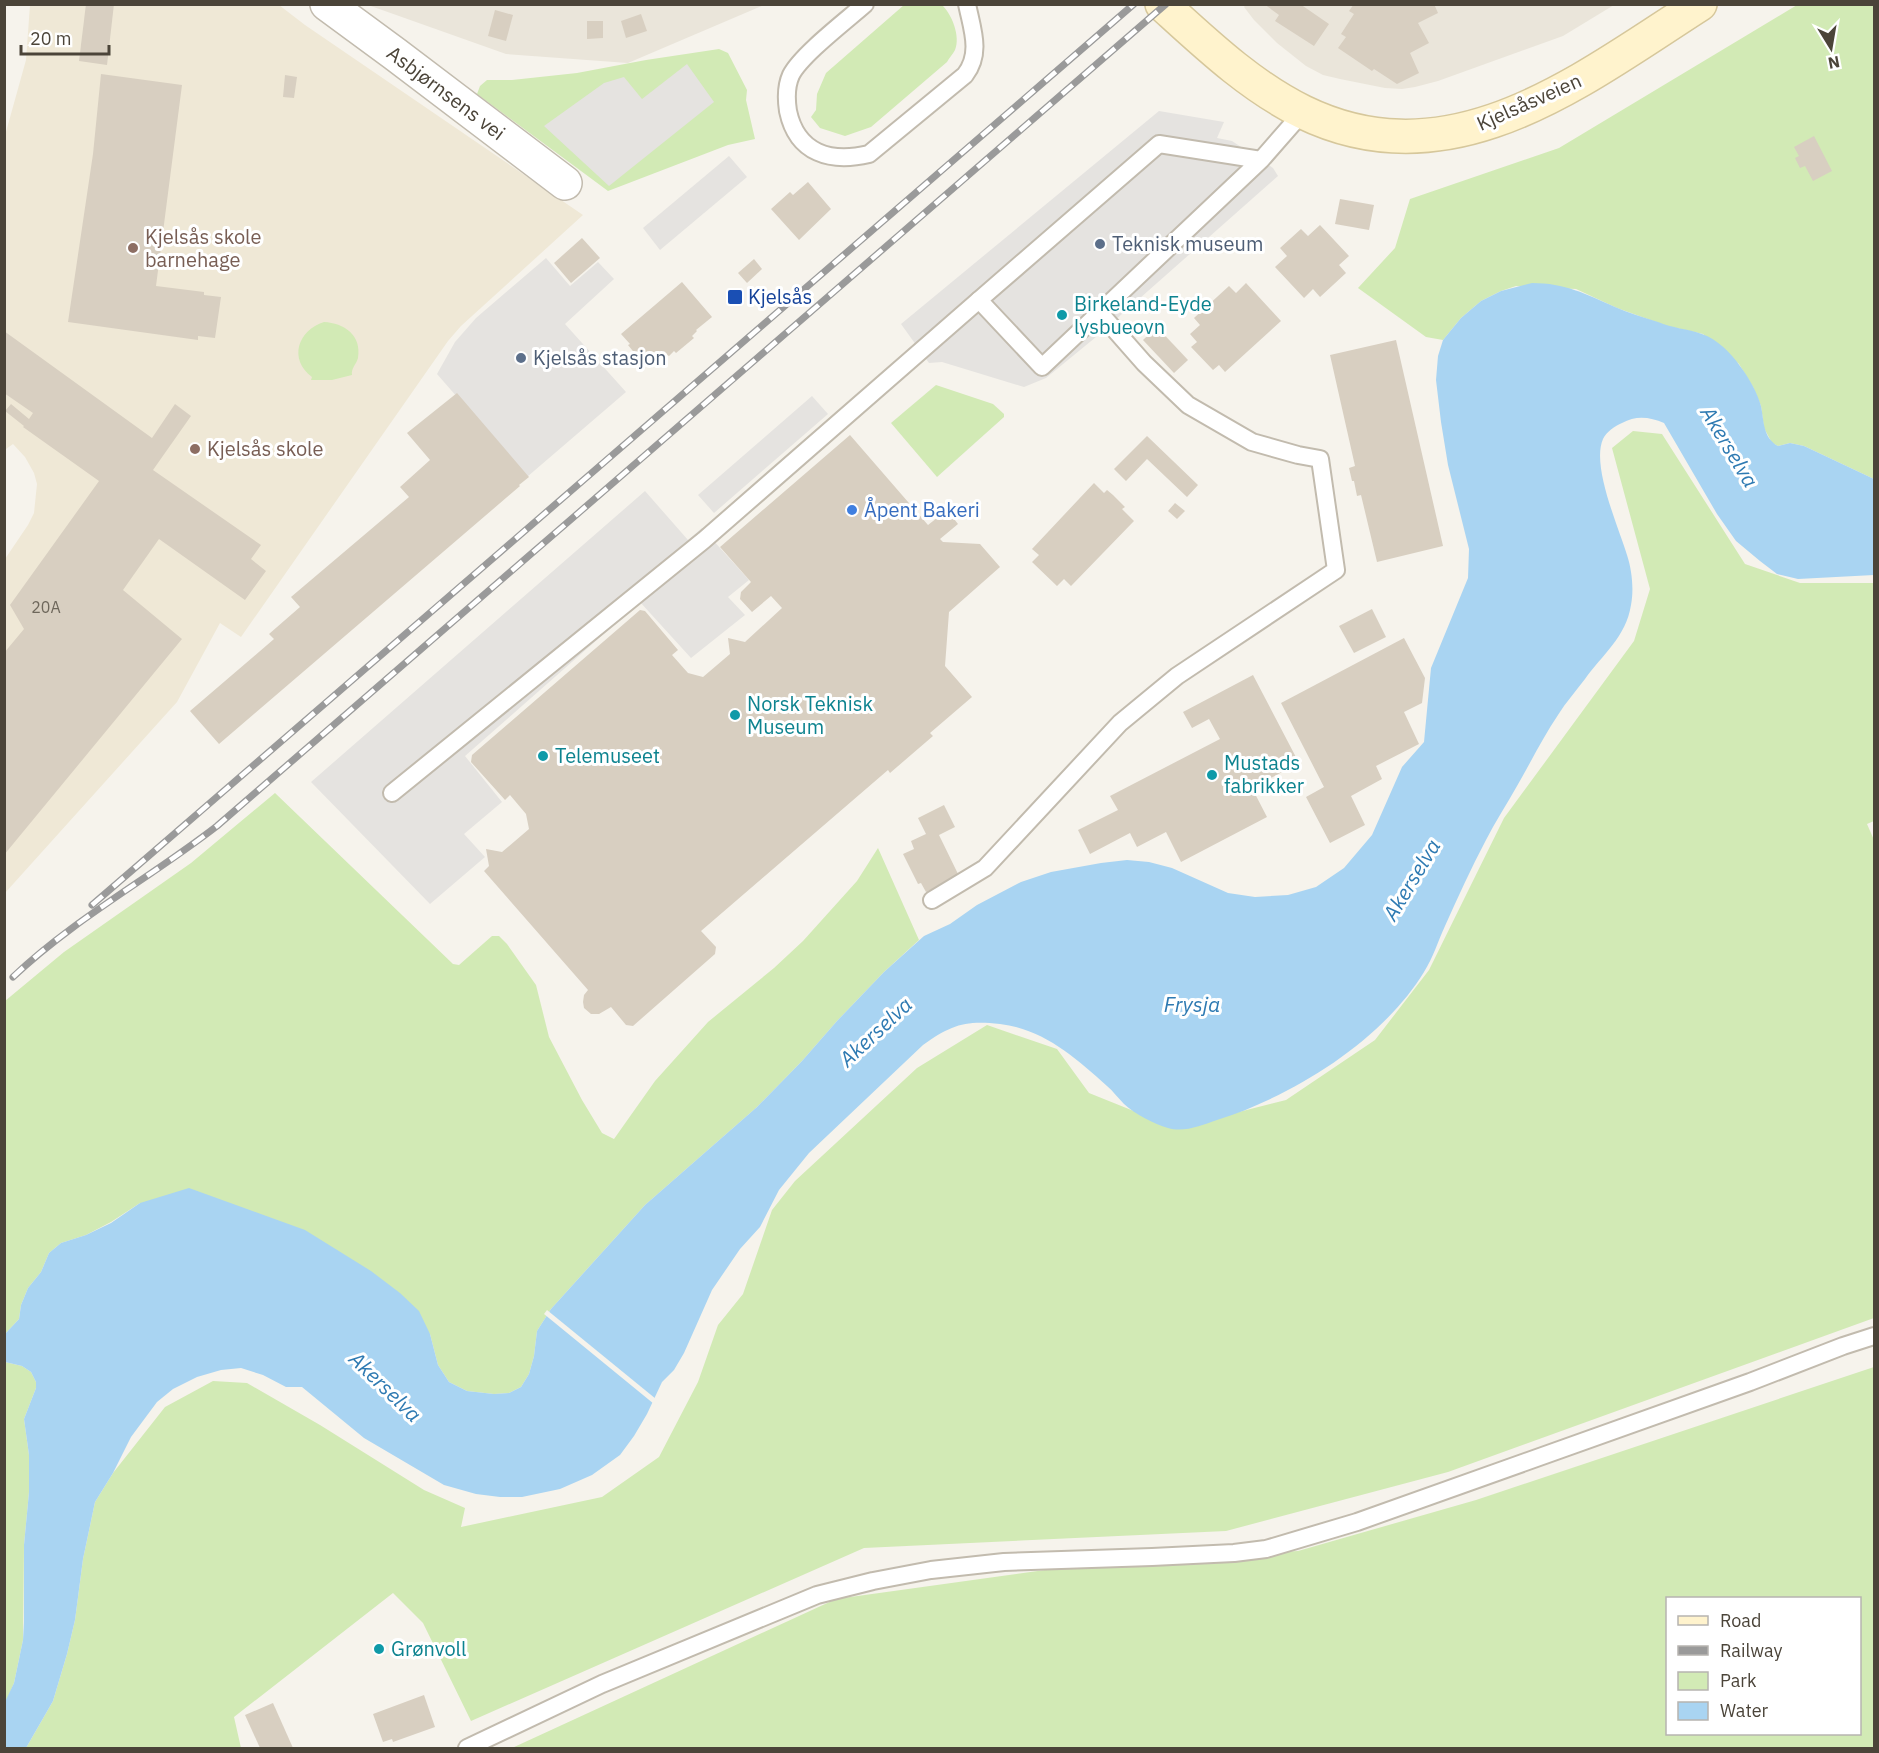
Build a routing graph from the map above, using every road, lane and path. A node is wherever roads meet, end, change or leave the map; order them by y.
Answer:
1 (327, 4) edge
2 (865, 4) edge
3 (967, 4) edge
4 (1162, 4) edge
5 (1700, 4) edge
6 (1303, 112) junction
7 (1261, 160) junction
8 (565, 183) dead end
9 (979, 300) junction
10 (1100, 313) junction
11 (392, 793) dead end
12 (932, 900) dead end
13 (1875, 1336) edge
14 (467, 1749) edge

1 - 8 street, Asbjørnsens vei
2 - 3 lane
4 - 6 main road, Kjelsåsveien
5 - 6 main road, Kjelsåsveien
6 - 7 lane
7 - 9 lane
7 - 10 lane
9 - 10 lane
9 - 11 lane
10 - 12 lane
13 - 14 lane

